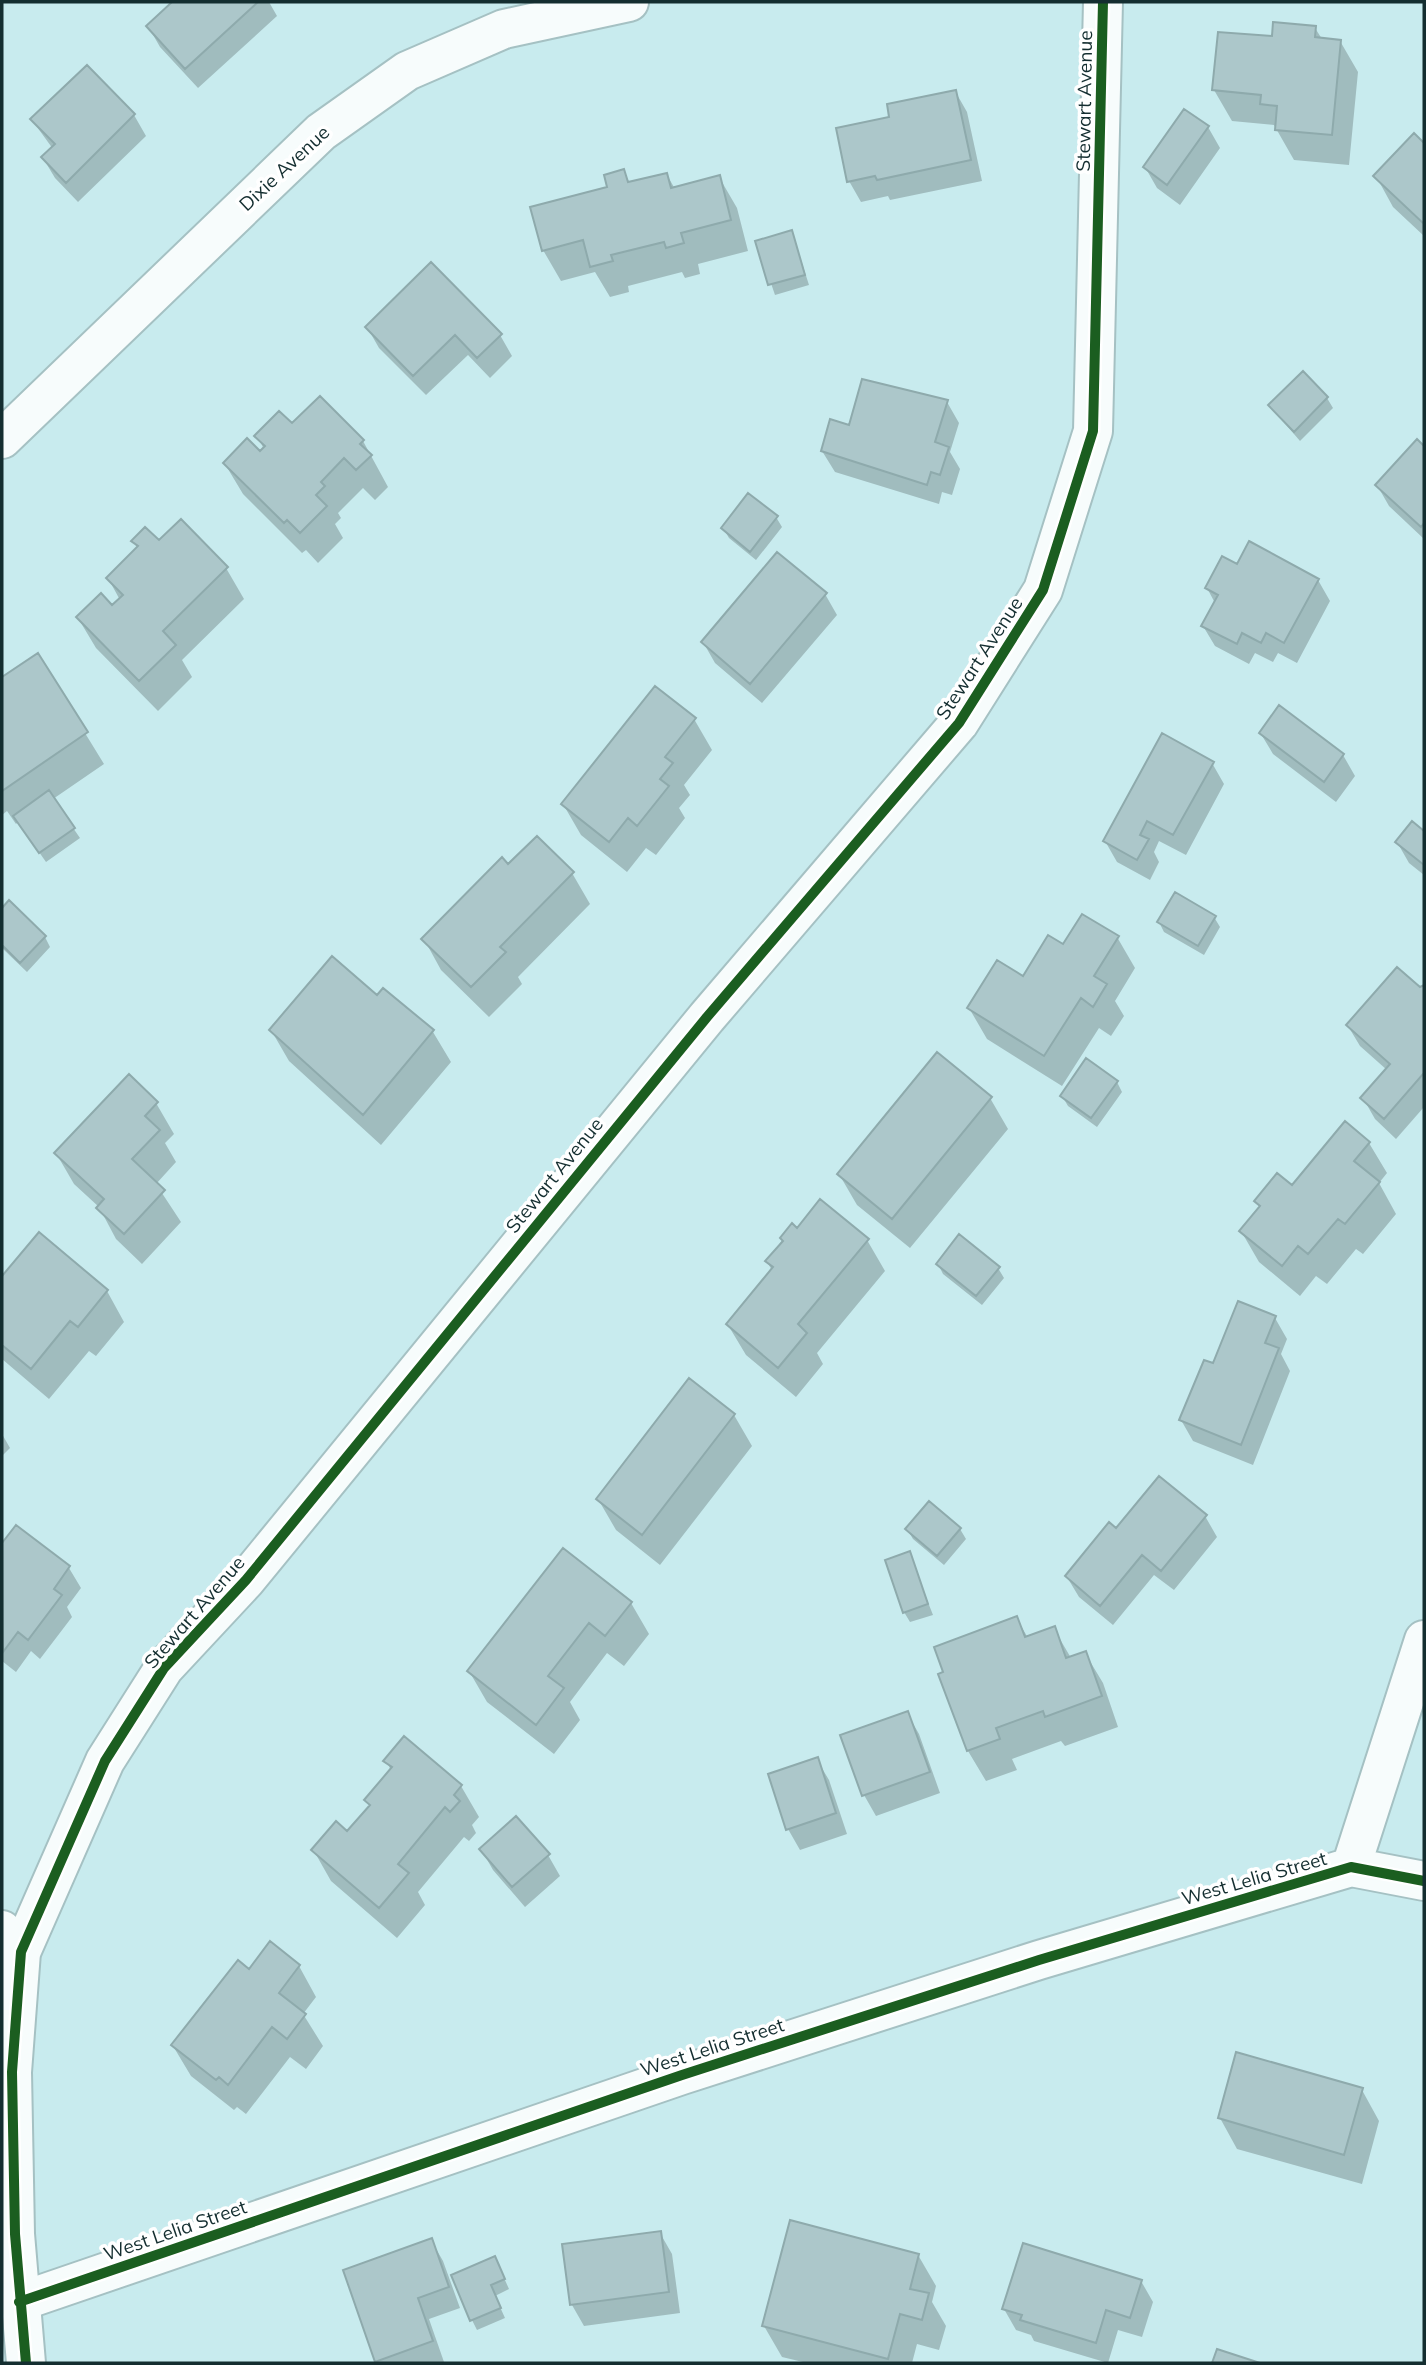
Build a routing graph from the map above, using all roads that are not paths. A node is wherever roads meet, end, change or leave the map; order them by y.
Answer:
1 (629, 2) edge
2 (1103, 2) edge
3 (2, 439) edge
4 (1424, 1640) edge
5 (1351, 1867) junction
6 (1424, 1881) edge
7 (11, 1941) edge
8 (19, 2302) junction
9 (26, 2363) edge

1 - 3 street, Dixie Avenue
2 - 7 street, Stewart Avenue
4 - 5 street
5 - 6 street, West Lelia Street
5 - 8 street, West Lelia Street
7 - 8 street, Stewart Avenue
8 - 9 street, Stewart Avenue

